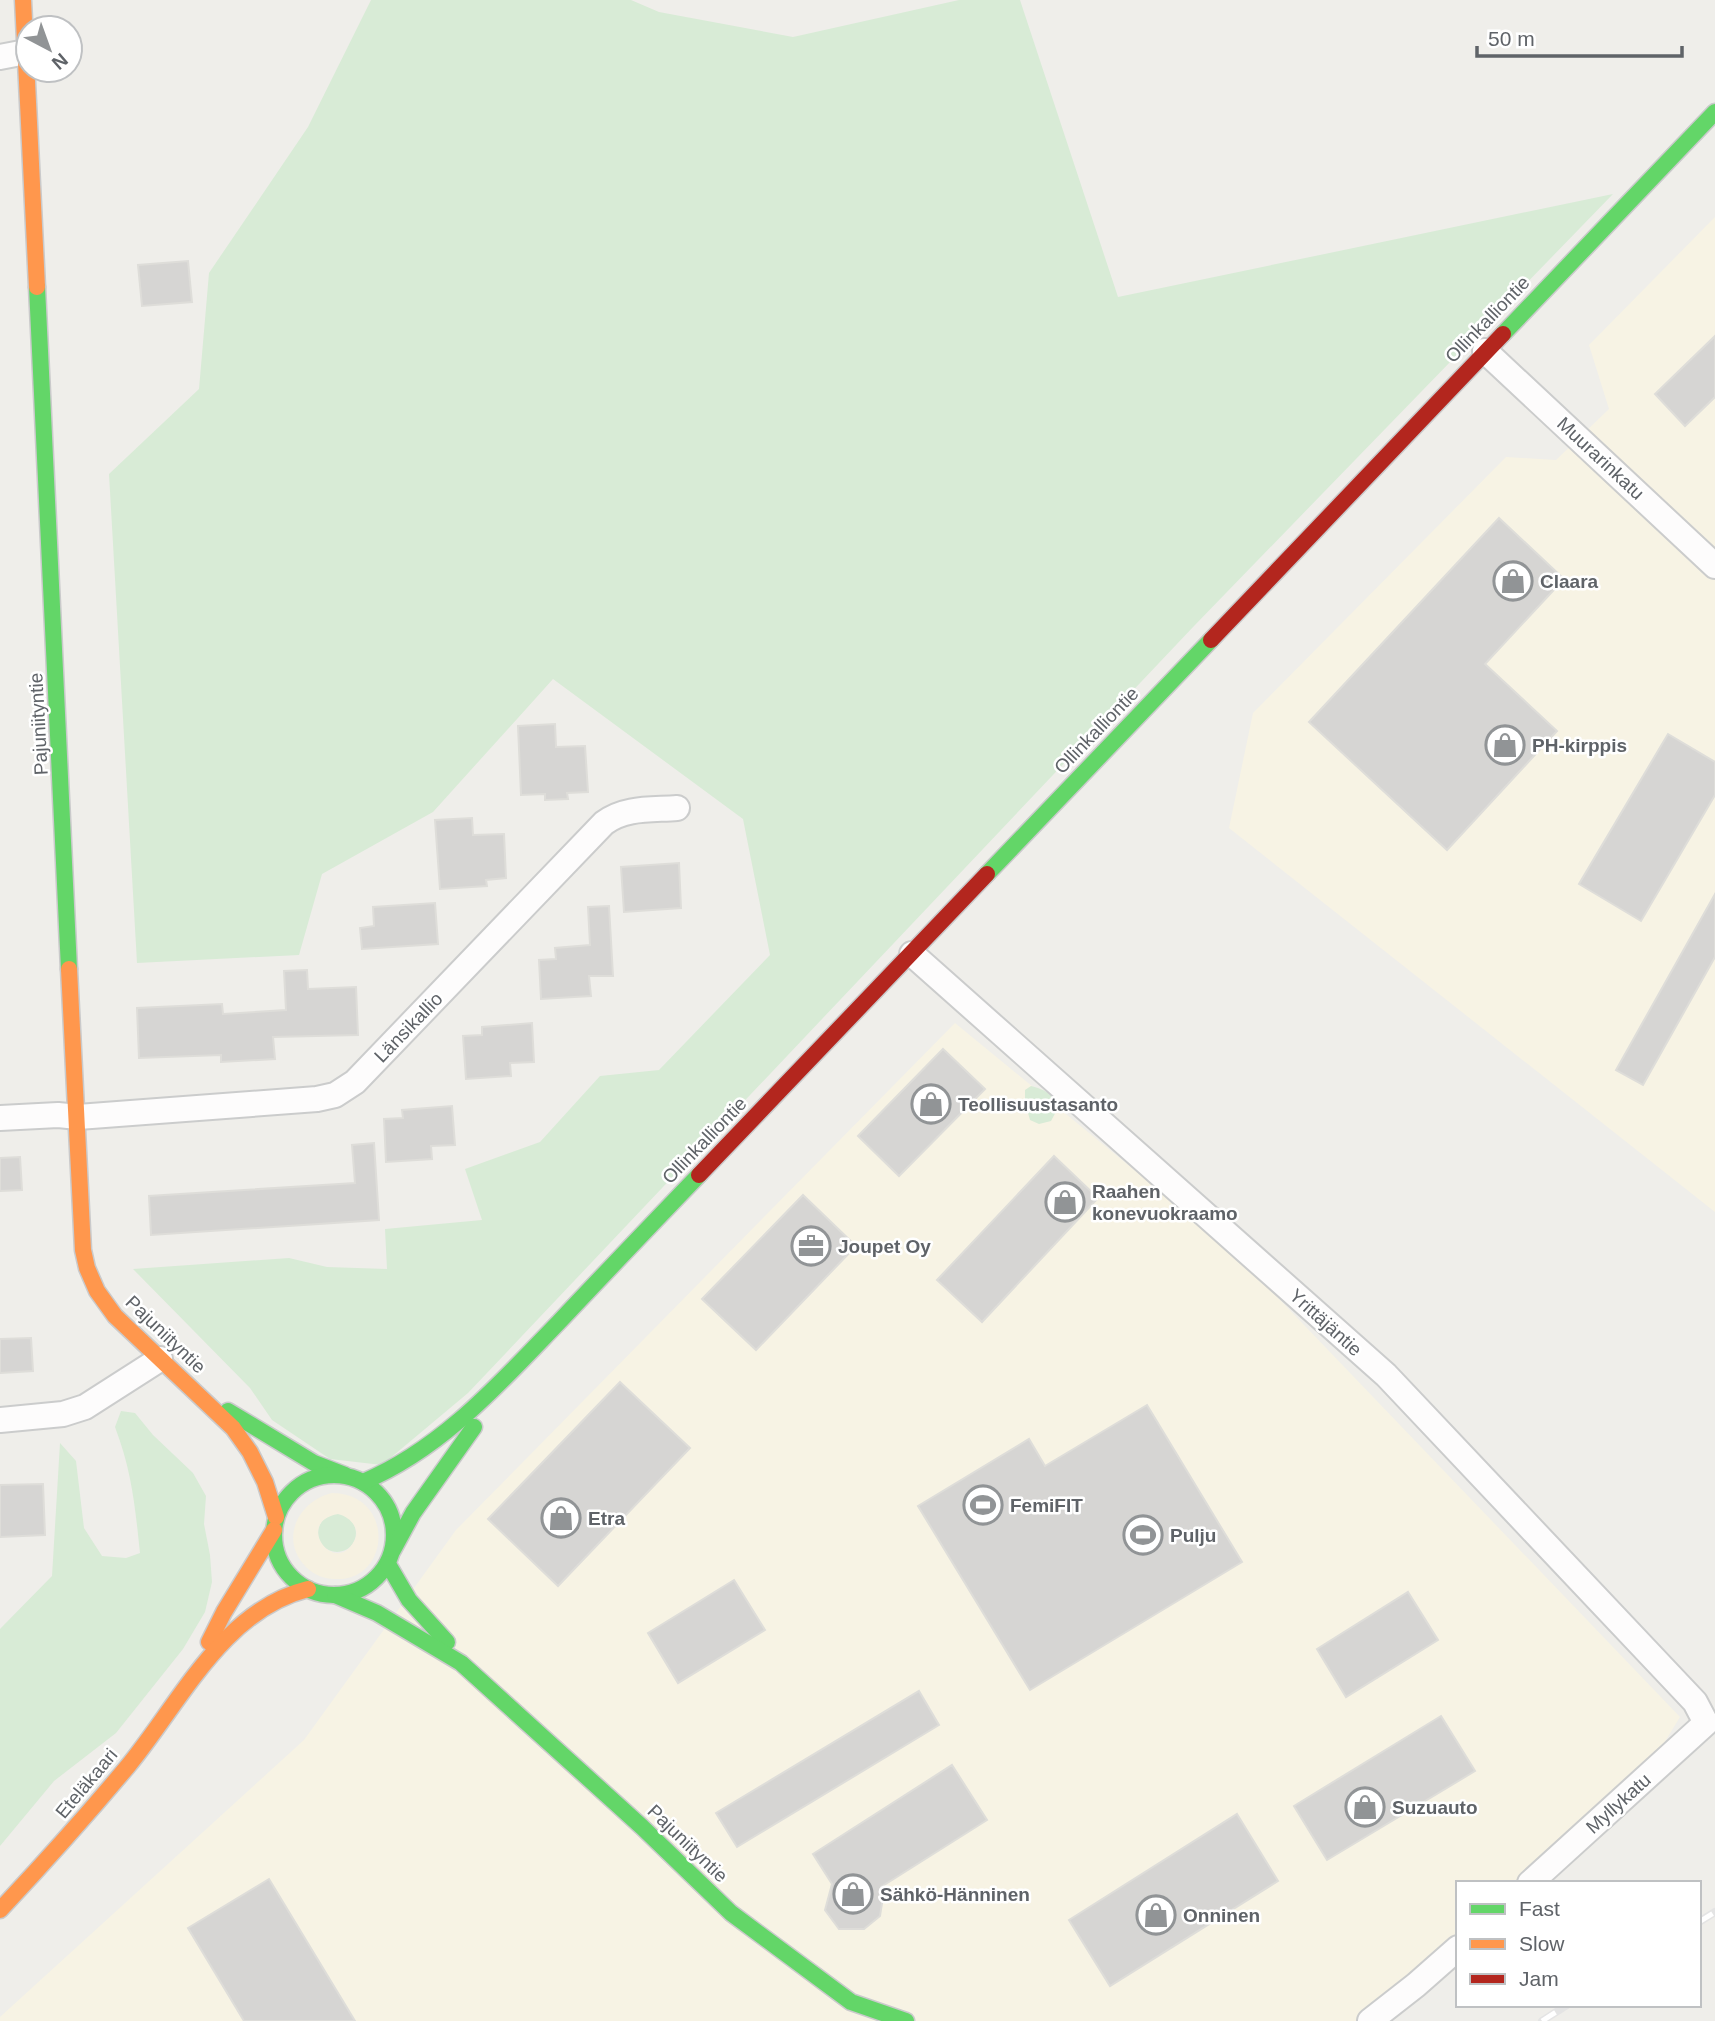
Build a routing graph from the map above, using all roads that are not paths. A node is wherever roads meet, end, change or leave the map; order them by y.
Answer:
1 (28, 84) edge
2 (1715, 112) edge
3 (1485, 351) junction
4 (1715, 566) edge
5 (677, 808) dead end
6 (912, 954) junction
7 (78, 1117) junction
8 (0, 1118) edge
9 (160, 1359) junction
10 (507, 1377) junction
11 (205, 1399) junction
12 (0, 1420) edge
13 (345, 1475) junction
14 (363, 1482) junction
15 (275, 1524) junction
16 (390, 1557) junction
17 (308, 1589) junction
18 (335, 1595) junction
19 (461, 1663) junction
20 (195, 1676) junction
21 (1706, 1723) joint
22 (1532, 1881) edge
23 (0, 1910) edge
24 (1456, 1950) edge
25 (906, 2021) edge
26 (1370, 2021) edge

1 - 7 street, Pajuniityntie
2 - 3 street, Ollinkalliontie
3 - 4 street, Muurarinkatu
3 - 6 street, Ollinkalliontie
5 - 7 street, Länsikallio
6 - 10 street, Ollinkalliontie
6 - 21 street, Yrittäjäntie
7 - 8 street, Länsikallio
7 - 9 street, Pajuniityntie
9 - 11 street, Pajuniityntie
9 - 12 street
10 - 14 street, Ollinkalliontie
10 - 16 street, Ollinkalliontie
11 - 13 street, Pajuniityntie
11 - 15 street, Pajuniityntie
13 - 14 street
13 - 15 street
14 - 16 street
15 - 17 street
15 - 20 street, Eteläkaari
16 - 18 street
16 - 19 street, Pajuniityntie
17 - 18 street
17 - 20 street, Eteläkaari
18 - 19 street, Pajuniityntie
19 - 25 street, Pajuniityntie
20 - 23 street, Eteläkaari
21 - 22 street, Myllykatu
24 - 26 street

